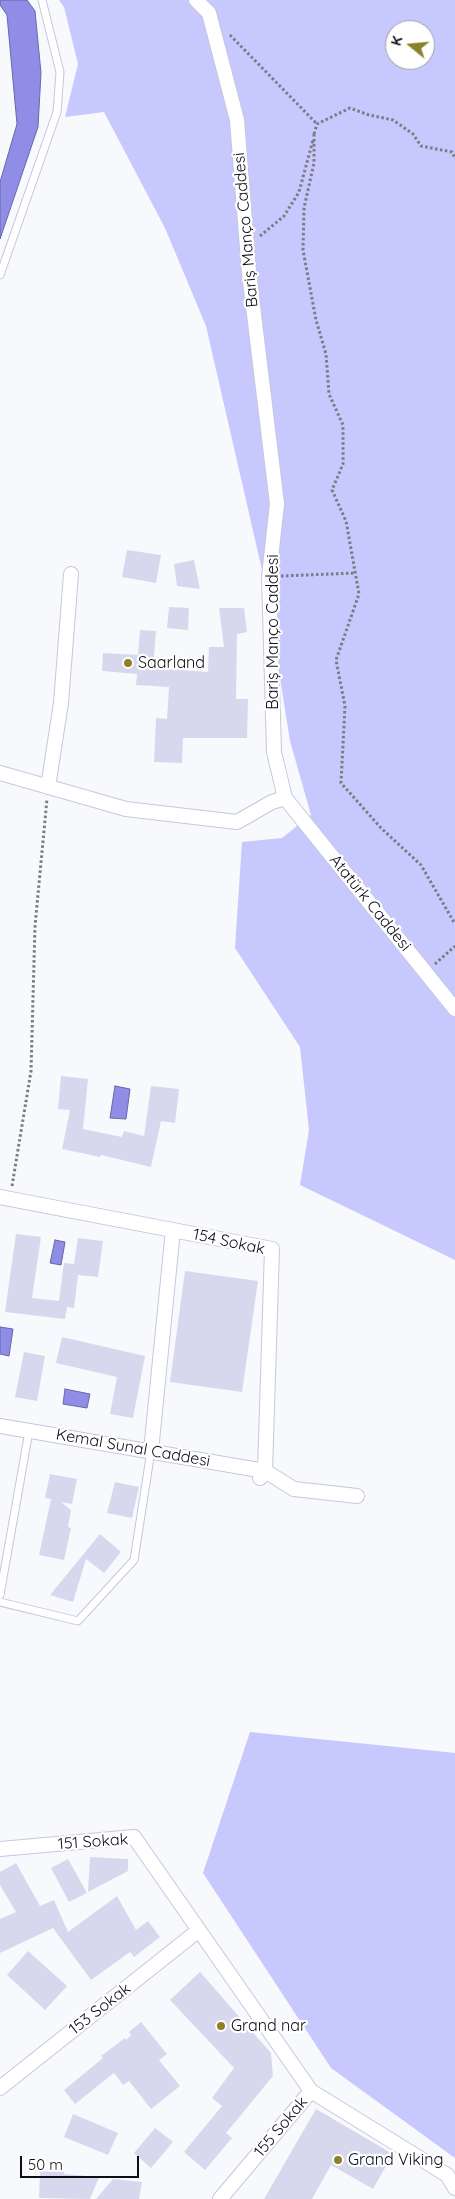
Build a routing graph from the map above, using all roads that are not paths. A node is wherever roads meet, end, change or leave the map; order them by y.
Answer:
1 (42, 0) edge
2 (196, 0) edge
3 (0, 275) edge
4 (72, 574) dead end
5 (0, 772) edge
6 (48, 787) junction
7 (285, 798) junction
8 (455, 1009) edge
9 (5, 1198) edge
10 (173, 1230) junction
11 (0, 1426) edge
12 (29, 1431) junction
13 (151, 1452) junction
14 (262, 1475) junction
15 (357, 1496) dead end
16 (0, 1595) edge
17 (0, 1602) edge
18 (0, 1849) edge
19 (200, 1930) junction
20 (0, 2088) edge
21 (311, 2091) junction
22 (455, 2188) edge
23 (220, 2199) edge

1 - 3 lane
2 - 7 street, Bariş Manço Caddesi
4 - 6 street
5 - 6 street
6 - 7 street
7 - 8 street, Atatürk Caddesi
9 - 10 street, 154 Sokak
10 - 13 street
10 - 14 street, 154 Sokak
11 - 12 street, Kemal Sunal Caddesi
12 - 13 street, Kemal Sunal Caddesi
12 - 16 lane
13 - 14 street, Kemal Sunal Caddesi
13 - 17 lane
14 - 15 street
18 - 19 street, 151 Sokak
19 - 20 street, 153 Sokak
19 - 21 street, 155 Sokak
21 - 22 street
21 - 23 street, 155 Sokak

